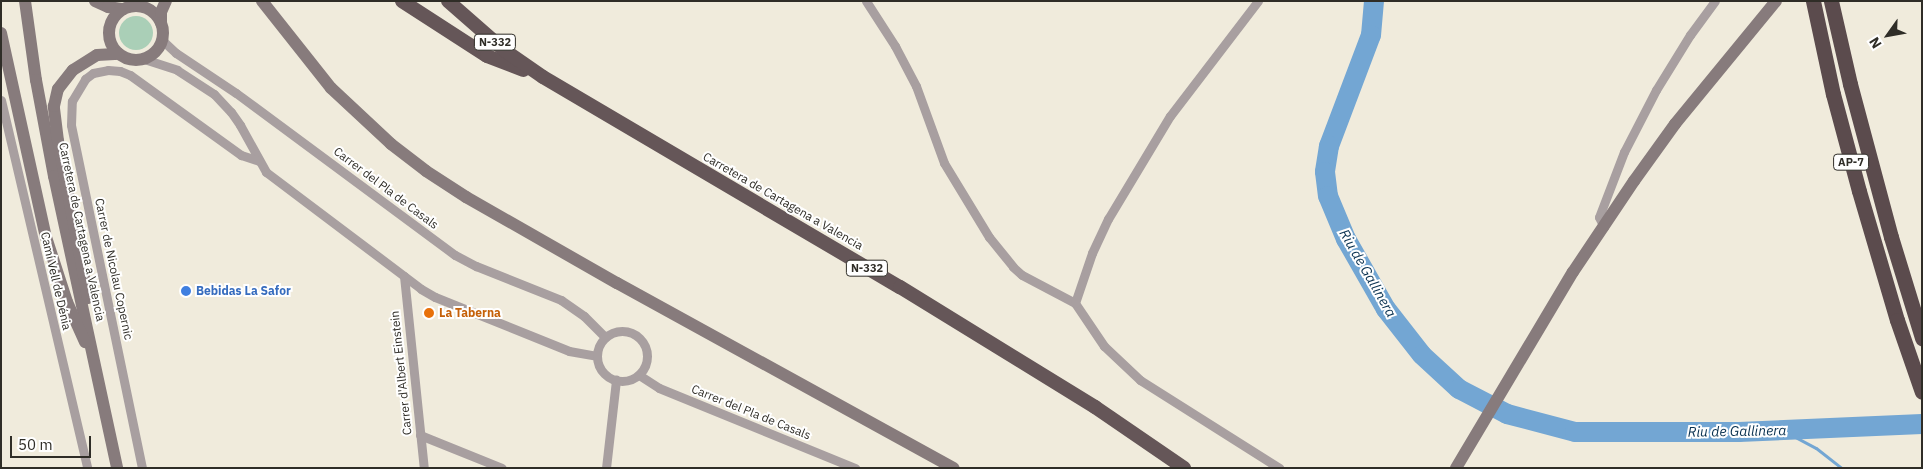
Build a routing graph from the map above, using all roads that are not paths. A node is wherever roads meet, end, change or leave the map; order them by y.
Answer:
1 (25, 1) edge
2 (95, 1) edge
3 (161, 1) edge
4 (166, 1) edge
5 (262, 1) edge
6 (402, 1) edge
7 (866, 1) edge
8 (1258, 1) edge
9 (1715, 1) edge
10 (1813, 1) edge
11 (1832, 1) edge
12 (449, 2) edge
13 (127, 5) edge
14 (1773, 5) edge
15 (148, 8) junction
16 (161, 22) junction
17 (110, 26) junction
18 (1, 33) edge
19 (162, 40) junction
20 (119, 54) junction
21 (144, 59) junction
22 (543, 77) junction
23 (1, 100) edge
24 (258, 161) junction
25 (1604, 227) junction
26 (404, 276) junction
27 (1075, 303) junction
28 (605, 337) junction
29 (1922, 338) edge
30 (597, 356) junction
31 (95, 365) junction
32 (639, 375) junction
33 (616, 380) junction
34 (1922, 392) edge
35 (420, 434) junction
36 (87, 468) edge
37 (117, 468) edge
38 (142, 468) edge
39 (424, 468) edge
40 (502, 468) edge
41 (606, 468) edge
42 (855, 468) edge
43 (953, 468) edge
44 (1184, 468) edge
45 (1279, 468) edge
46 (1456, 468) edge

1 - 31 main road, Carretera de Cartagena a Valencia
2 - 13 main road
2 - 17 main road
3 - 15 main road
4 - 16 main road
5 - 43 main road
6 - 22 highway
7 - 27 street
8 - 27 street
9 - 25 street
10 - 34 highway, AP-7
11 - 29 highway, AP-7
12 - 22 highway, Carretera de Cartagena a Valencia / N-332
13 - 15 main road
13 - 17 main road
14 - 25 main road
15 - 16 main road
16 - 19 main road
17 - 20 main road
18 - 31 main road
19 - 21 main road
19 - 28 street, Carrer del Pla de Casals
20 - 21 main road
20 - 31 main road
21 - 24 street
22 - 44 highway, Carretera de Cartagena a Valencia / N-332
23 - 36 street, Camí Vell de Dénia
24 - 26 street
24 - 38 street, Carrer de Nicolau Copernic
25 - 46 main road
26 - 30 street
26 - 35 street, Carrer d'Albert Einstein
27 - 45 street
28 - 30 street
28 - 32 street
30 - 33 street
31 - 37 main road, Carretera de Cartagena a Valencia
32 - 33 street
32 - 42 street, Carrer del Pla de Casals
33 - 41 street
35 - 39 street, Carrer d'Albert Einstein
35 - 40 street

